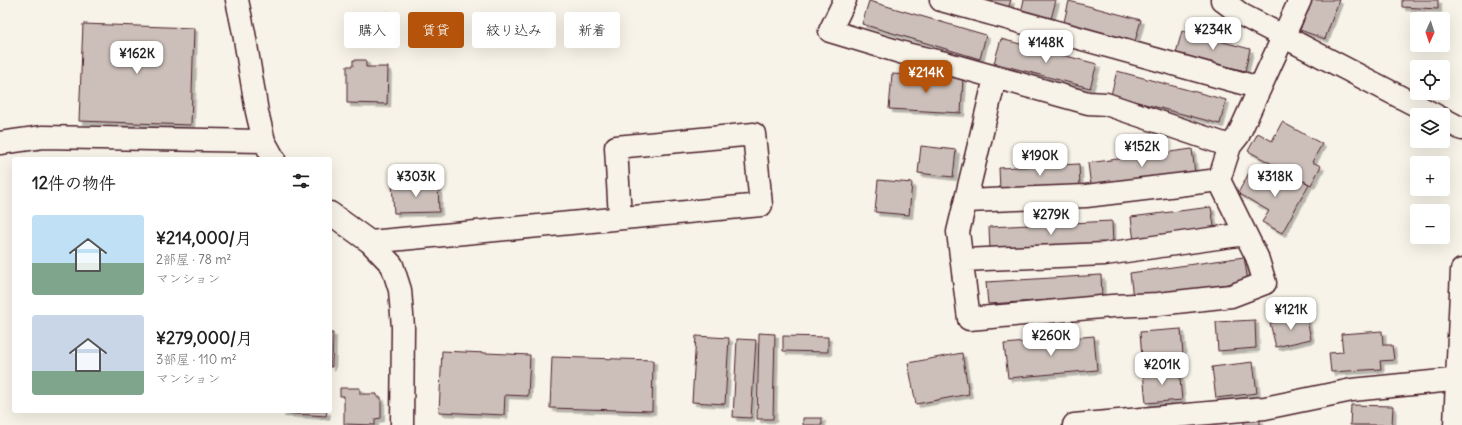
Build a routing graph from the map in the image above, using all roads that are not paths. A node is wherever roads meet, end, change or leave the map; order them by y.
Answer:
1 (237, 0) edge
2 (845, 0) edge
3 (941, 0) edge
4 (1222, 0) edge
5 (1300, 0) edge
6 (1284, 36) junction
7 (996, 78) junction
8 (1260, 88) junction
9 (1422, 108) edge
10 (1450, 123) edge
11 (1462, 129) edge
12 (0, 143) edge
13 (1230, 146) junction
14 (269, 150) edge
15 (1219, 180) junction
16 (966, 200) junction
17 (332, 214) edge
18 (620, 218) junction
19 (1245, 234) junction
20 (370, 242) junction
21 (962, 260) junction
22 (1462, 270) edge
23 (1460, 379) edge
24 (402, 425) edge
25 (1074, 425) edge
26 (1455, 425) edge

1 - 14 main road
2 - 7 main road
3 - 8 main road
4 - 6 main road
5 - 6 main road
6 - 8 main road
6 - 9 main road
7 - 13 main road
7 - 16 main road
8 - 13 main road
10 - 11 main road
12 - 14 main road
13 - 15 main road
15 - 16 main road
15 - 19 main road
16 - 21 main road
17 - 20 main road
18 - 18 main road
18 - 20 main road
19 - 21 main road
19 - 21 main road
20 - 24 main road
22 - 23 main road
23 - 25 main road
23 - 26 main road

